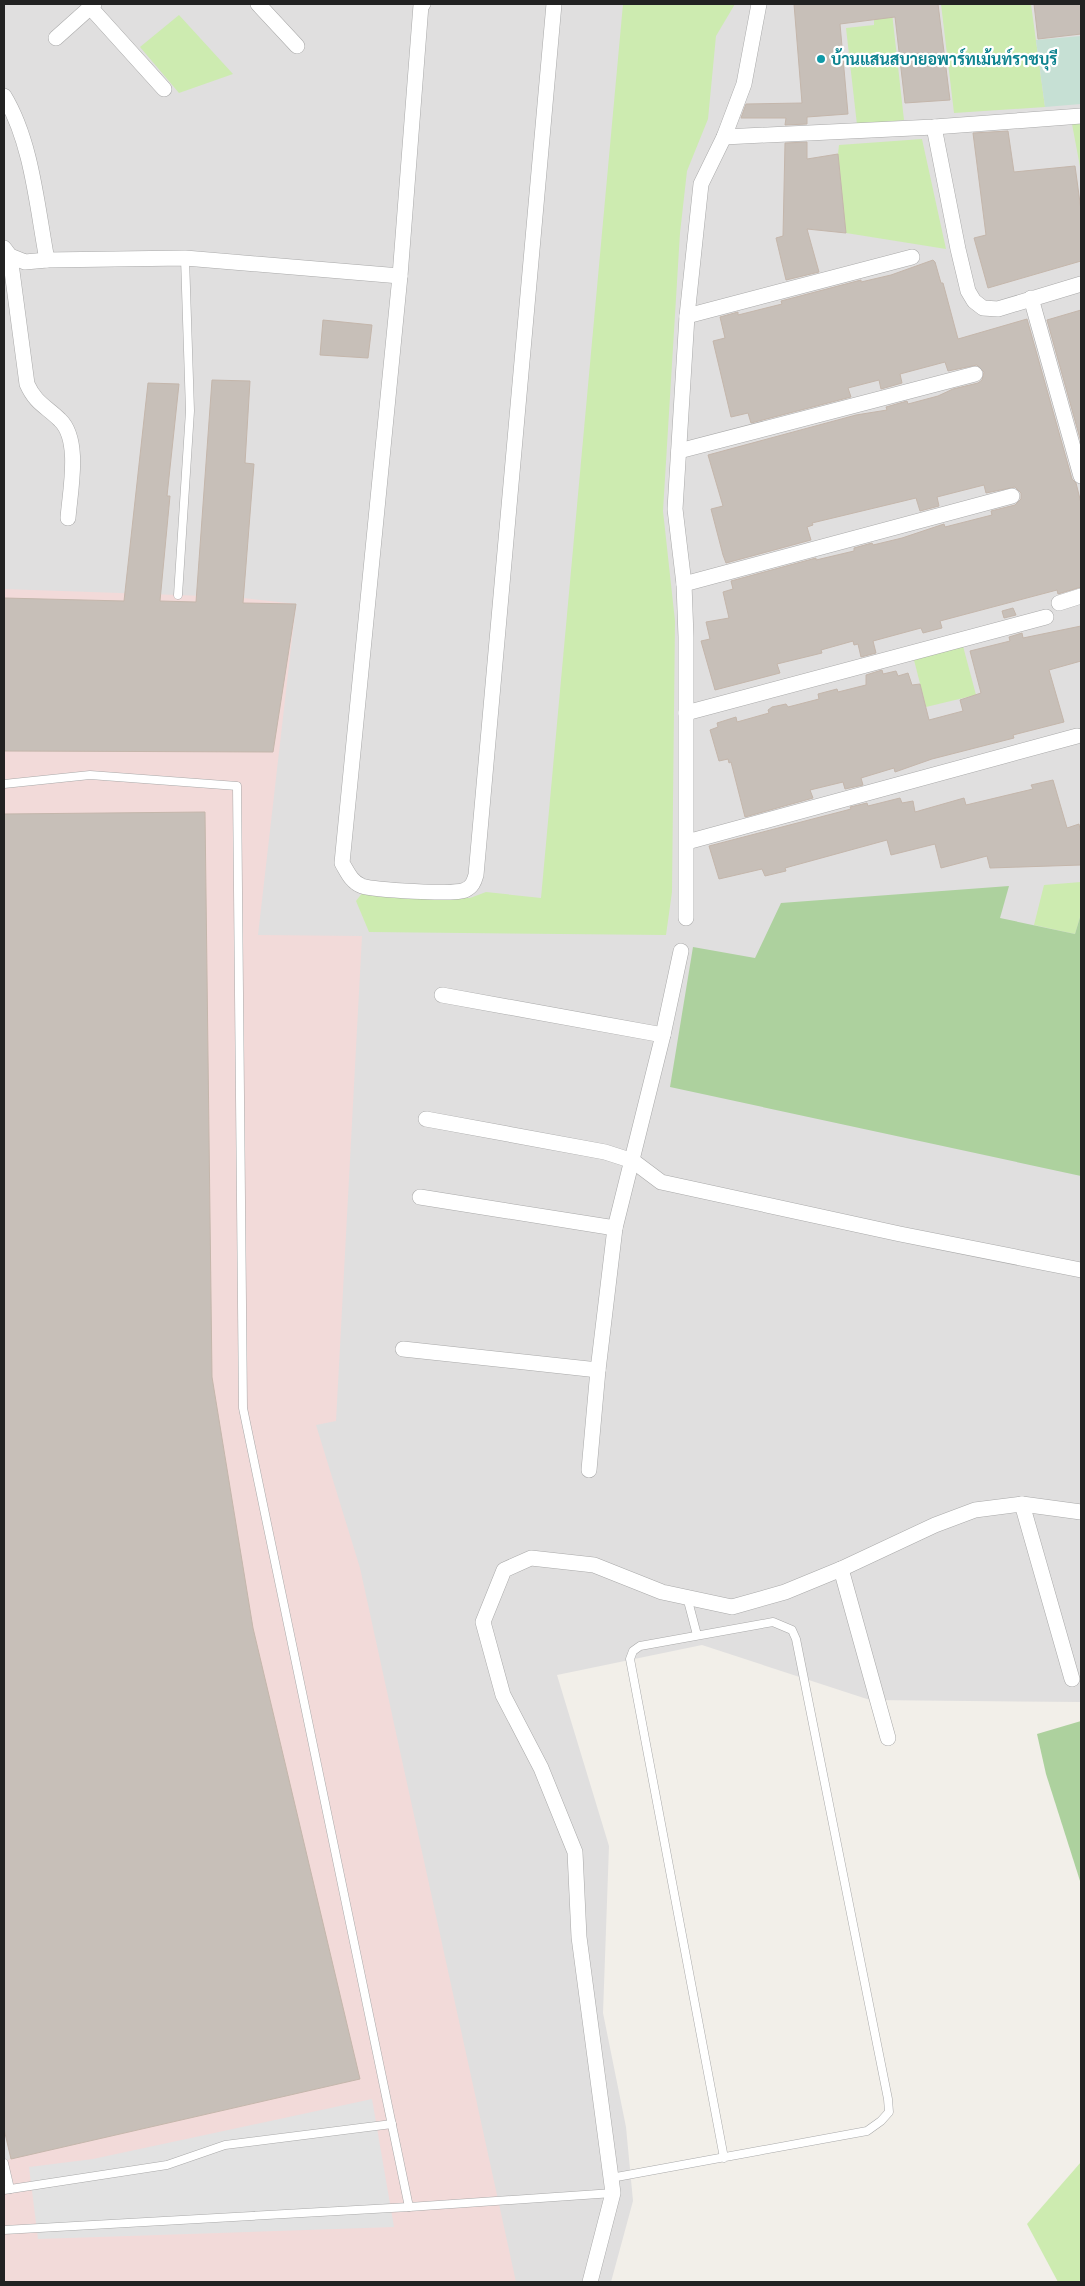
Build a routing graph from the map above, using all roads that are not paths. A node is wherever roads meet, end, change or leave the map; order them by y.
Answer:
1 (258, 4) edge
2 (423, 4) edge
3 (554, 4) edge
4 (760, 4) edge
5 (92, 5) edge
6 (56, 38) dead end
7 (297, 46) dead end
8 (164, 89) dead end
9 (4, 96) edge
10 (1081, 116) edge
11 (934, 127) junction
12 (724, 137) junction
13 (7, 252) edge
14 (912, 257) dead end
15 (185, 258) junction
16 (47, 260) junction
17 (400, 276) junction
18 (1081, 284) edge
19 (1031, 298) junction
20 (687, 316) junction
21 (975, 374) dead end
22 (679, 451) junction
23 (1081, 476) edge
24 (1012, 496) dead end
25 (68, 518) dead end
26 (684, 584) junction
27 (178, 595) dead end
28 (1081, 596) edge
29 (1059, 603) dead end
30 (1046, 617) dead end
31 (686, 713) junction
32 (1076, 736) dead end
33 (4, 784) edge
34 (687, 842) junction
35 (686, 918) dead end
36 (681, 951) dead end
37 (442, 995) dead end
38 (664, 1036) junction
39 (426, 1119) dead end
40 (633, 1161) junction
41 (420, 1197) dead end
42 (615, 1228) junction
43 (1081, 1270) edge
44 (403, 1349) dead end
45 (598, 1370) junction
46 (589, 1470) dead end
47 (1022, 1504) junction
48 (1081, 1512) edge
49 (841, 1569) junction
50 (687, 1597) junction
51 (697, 1636) junction
52 (1072, 1679) dead end
53 (888, 1738) dead end
54 (392, 2124) junction
55 (724, 2158) junction
56 (4, 2163) edge
57 (612, 2186) junction
58 (7, 2189) edge
59 (409, 2208) junction
60 (4, 2230) edge
61 (590, 2282) edge

1 - 7 street
2 - 17 street
3 - 17 street
4 - 12 street
5 - 6 street
5 - 8 street
9 - 16 street
10 - 11 street
11 - 12 street
11 - 19 street
12 - 20 street
13 - 16 street
13 - 25 street
14 - 20 street
15 - 16 street
15 - 17 street
15 - 27 lane
18 - 19 street
19 - 23 street
20 - 22 street
21 - 22 street
22 - 26 street
24 - 26 street
26 - 31 street
28 - 29 street
30 - 31 street
31 - 34 street
32 - 34 street
33 - 54 lane
34 - 35 street
36 - 38 street
37 - 38 street
38 - 40 street
39 - 40 street
40 - 42 street
40 - 43 street
41 - 42 street
42 - 45 street
44 - 45 street
45 - 46 street
47 - 48 street
47 - 49 street
47 - 52 street
49 - 50 street
49 - 53 street
50 - 51 lane
50 - 57 street
51 - 55 lane
51 - 55 lane
54 - 58 lane
54 - 59 lane
55 - 57 lane
56 - 58 lane
57 - 59 lane
57 - 61 street
59 - 60 lane

